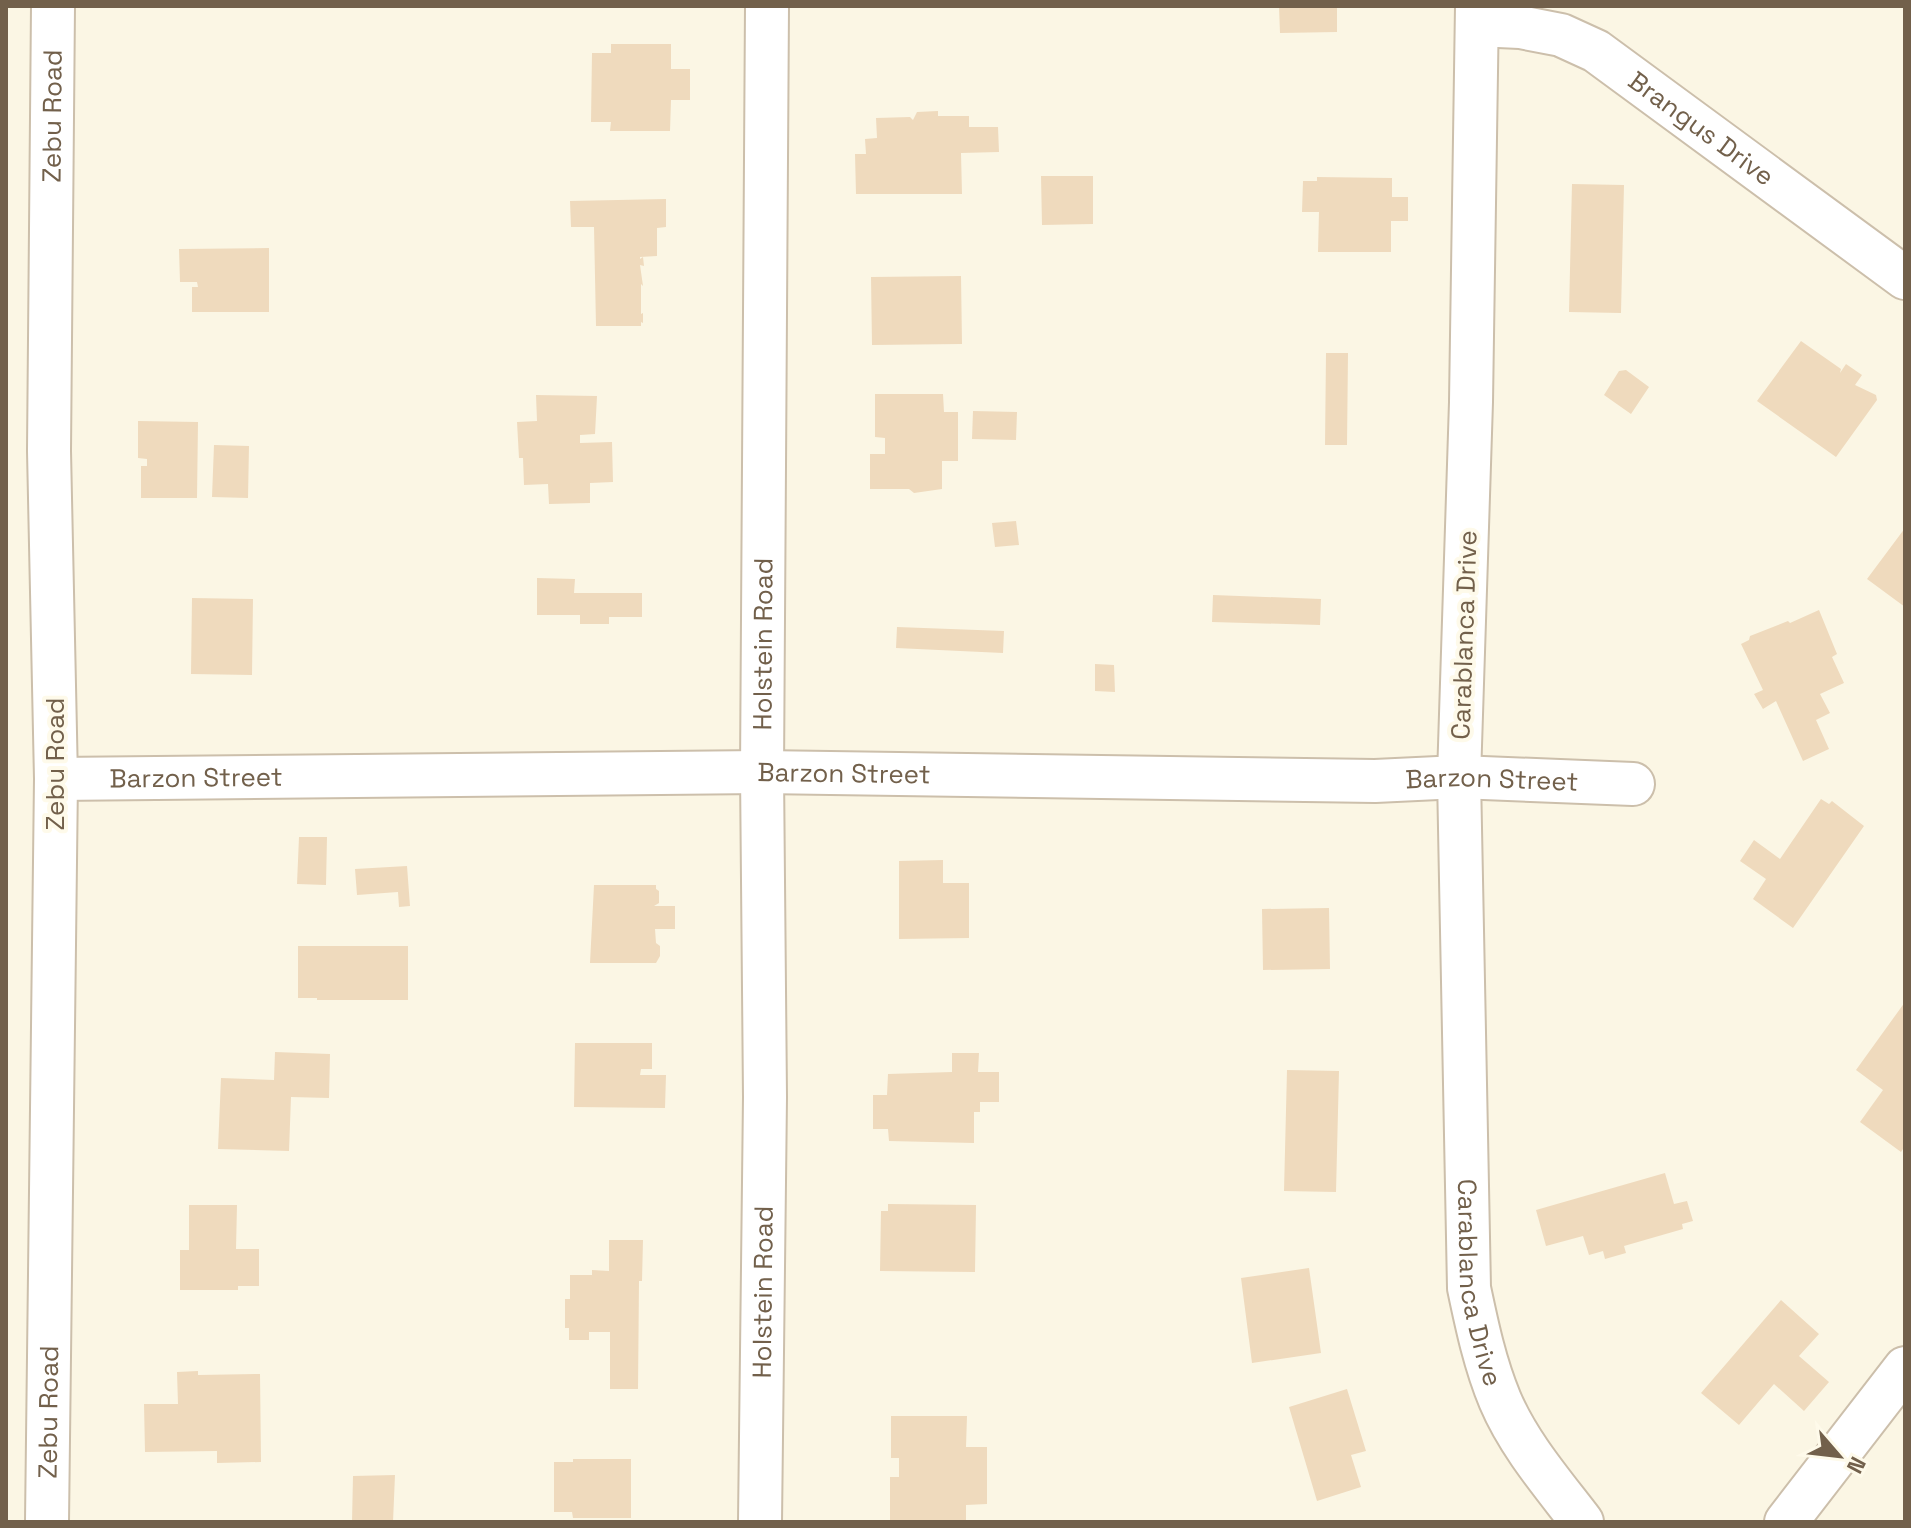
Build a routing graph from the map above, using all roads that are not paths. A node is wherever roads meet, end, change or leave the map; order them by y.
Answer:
1 (53, 6) edge
2 (767, 6) edge
3 (1477, 16) edge
4 (1905, 278) edge
5 (762, 772) junction
6 (1459, 777) junction
7 (56, 779) junction
8 (1633, 784) dead end
9 (1905, 1368) edge
10 (47, 1522) edge
11 (760, 1522) edge
12 (1582, 1522) edge
13 (1786, 1522) edge

1 - 7 street, Zebu Road
2 - 5 street, Holstein Road
3 - 4 street, Brangus Drive
3 - 6 street, Carablanca Drive
5 - 6 street, Barzon Street
5 - 7 street, Barzon Street
5 - 11 street, Holstein Road
6 - 8 street, Barzon Street
6 - 12 street, Carablanca Drive
7 - 10 street, Zebu Road
9 - 13 street

